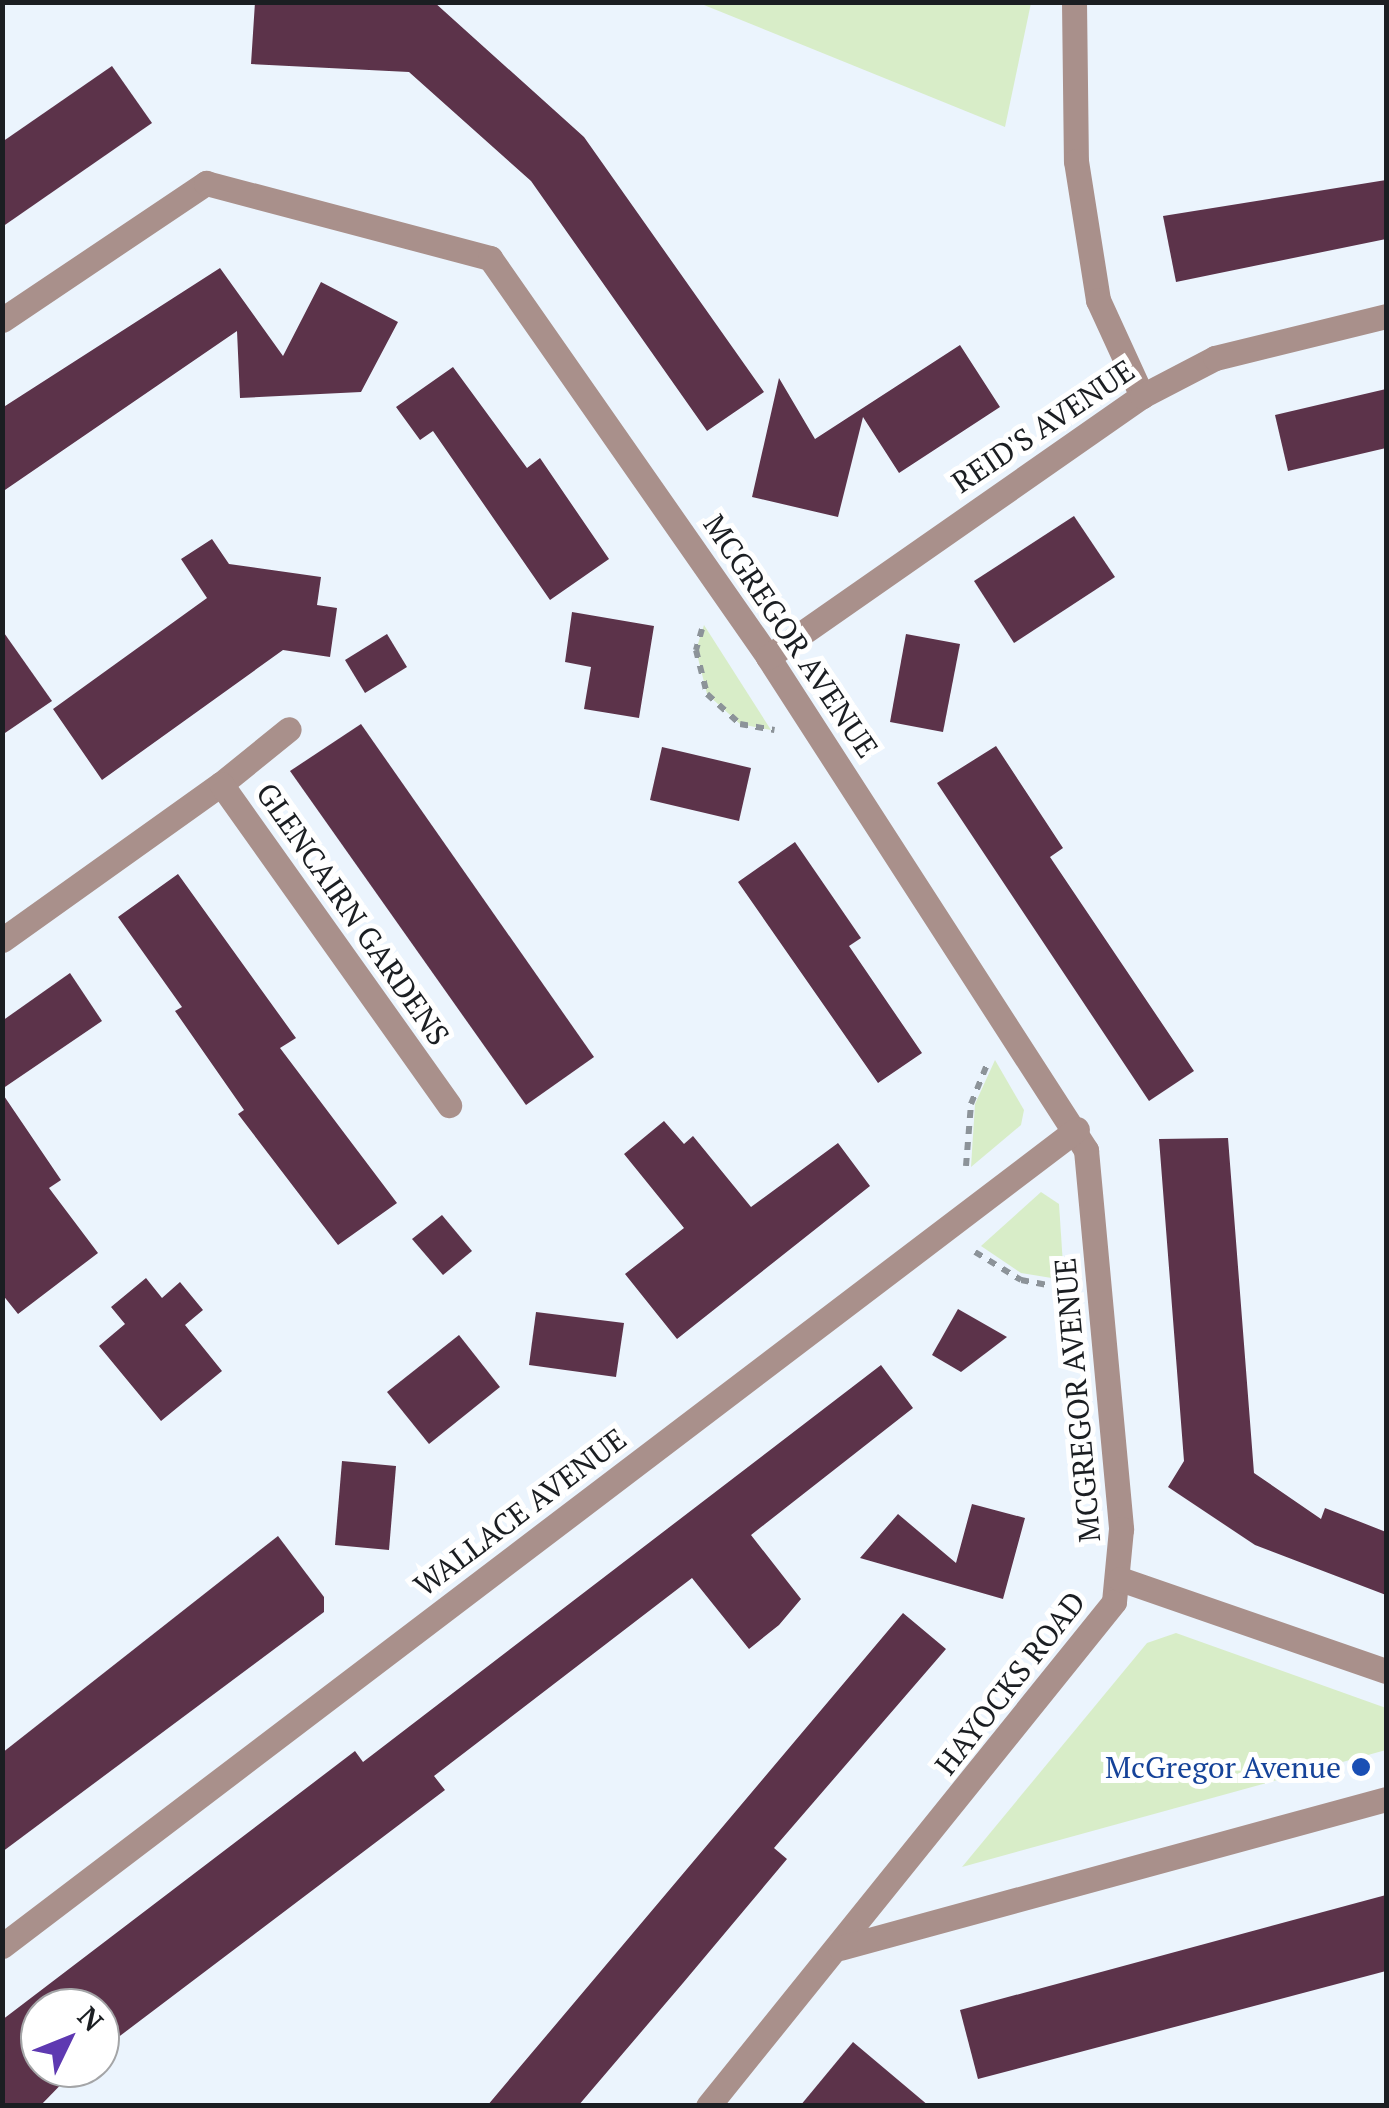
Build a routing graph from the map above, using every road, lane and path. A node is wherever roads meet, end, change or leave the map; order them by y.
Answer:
1 (1074, 2) edge
2 (1386, 316) edge
3 (2, 320) edge
4 (1142, 396) junction
5 (722, 593) junction
6 (768, 657) junction
7 (813, 726) junction
8 (289, 729) dead end
9 (221, 784) junction
10 (2, 940) edge
11 (1010, 1028) junction
12 (448, 1106) dead end
13 (1077, 1129) junction
14 (982, 1202) junction
15 (950, 1226) junction
16 (1100, 1286) junction
17 (1120, 1579) junction
18 (1386, 1670) edge
19 (1386, 1799) edge
20 (2, 1946) edge
21 (840, 1948) junction
22 (708, 2106) edge

1 - 4 street
2 - 4 street, REID'S AVENUE
3 - 5 street, MCGREGOR AVENUE
4 - 6 street, REID'S AVENUE
5 - 6 street, MCGREGOR AVENUE
5 - 7 path
6 - 7 street, MCGREGOR AVENUE
7 - 11 street, MCGREGOR AVENUE
8 - 9 street
9 - 10 street, GLENCAIRN GARDENS
9 - 12 street, GLENCAIRN GARDENS
11 - 13 street, MCGREGOR AVENUE
11 - 14 path
13 - 14 street, WALLACE AVENUE
13 - 16 street, MCGREGOR AVENUE
14 - 15 street, WALLACE AVENUE
15 - 16 path
15 - 20 street, WALLACE AVENUE
16 - 17 street, MCGREGOR AVENUE
17 - 18 street, HAYOCKS ROAD
17 - 21 street, HAYOCKS ROAD
19 - 21 street
21 - 22 street, HAYOCKS ROAD

